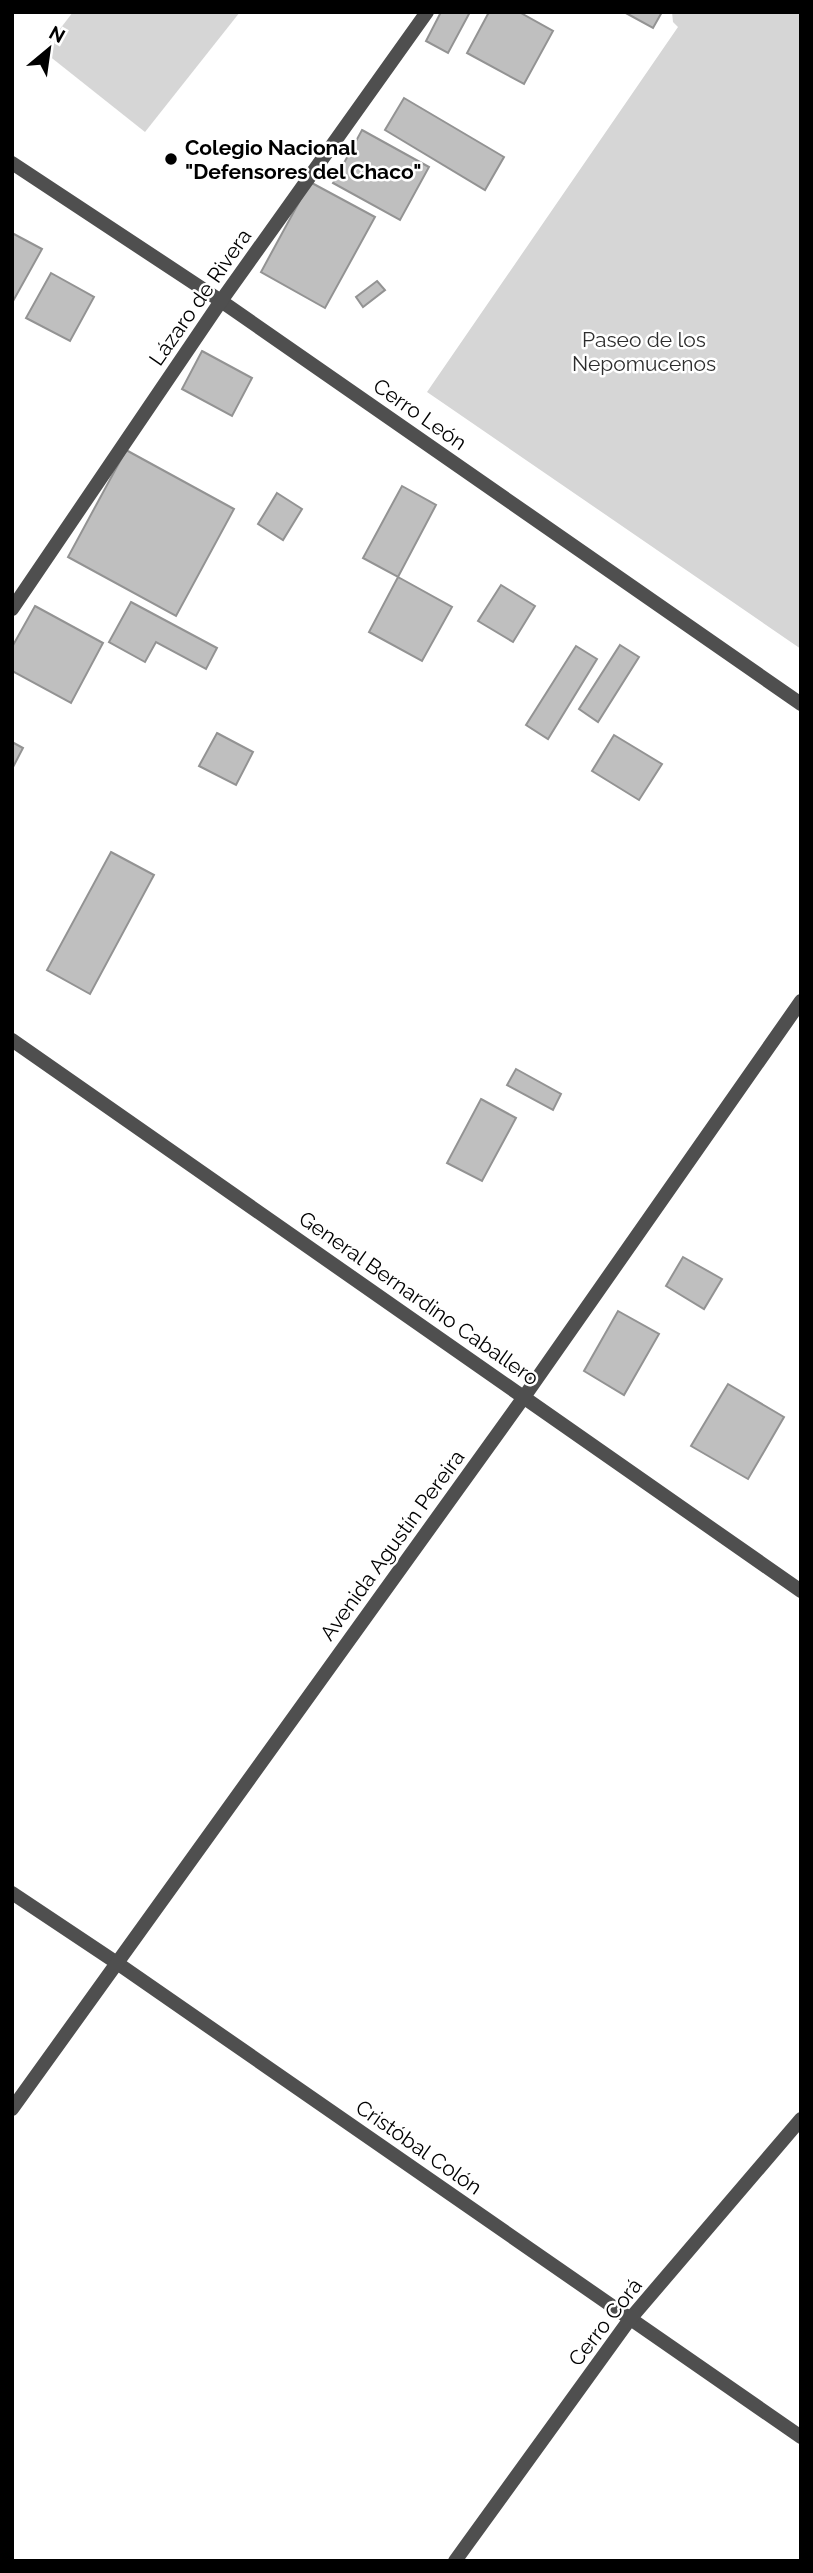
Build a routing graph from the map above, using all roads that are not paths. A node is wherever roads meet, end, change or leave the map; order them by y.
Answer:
1 (427, 12) edge
2 (12, 163) edge
3 (221, 301) junction
4 (12, 609) edge
5 (801, 704) edge
6 (801, 1001) edge
7 (12, 1040) edge
8 (524, 1397) junction
9 (801, 1591) edge
10 (12, 1893) edge
11 (117, 1963) junction
12 (12, 2109) edge
13 (801, 2119) edge
14 (630, 2319) junction
15 (801, 2437) edge
16 (455, 2561) edge

1 - 3 street, Lázaro de Rivera
2 - 3 street, Cerro León
3 - 4 street, Lázaro de Rivera
3 - 5 street, Cerro León
6 - 8 street, Avenida Agustín Pereira
7 - 8 street, General Bernardino Caballero
8 - 9 street, General Bernardino Caballero
8 - 11 street, Avenida Agustín Pereira
10 - 11 street, Cristóbal Colón
11 - 12 street, Avenida Agustín Pereira
11 - 14 street, Cristóbal Colón
13 - 14 street, Cerro Corá
14 - 15 street, Cristóbal Colón
14 - 16 street, Cerro Corá

